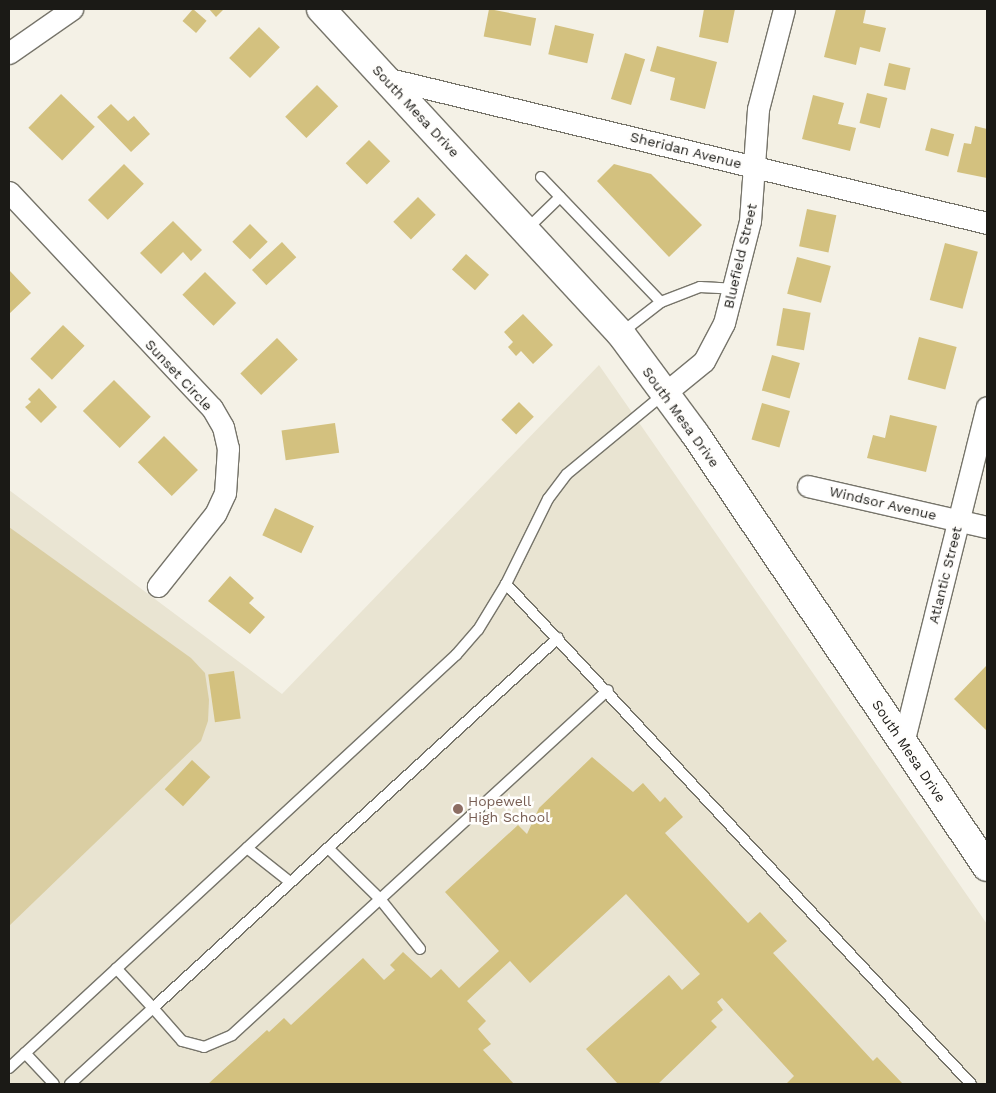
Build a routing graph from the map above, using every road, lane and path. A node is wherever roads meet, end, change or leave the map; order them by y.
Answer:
1 (72, 9) edge
2 (322, 9) edge
3 (784, 9) edge
4 (9, 53) edge
5 (385, 78) junction
6 (754, 167) junction
7 (541, 177) dead end
8 (9, 192) edge
9 (560, 197) junction
10 (987, 223) edge
11 (527, 229) junction
12 (733, 289) junction
13 (661, 302) junction
14 (621, 334) junction
15 (665, 393) junction
16 (987, 408) edge
17 (808, 486) dead end
18 (959, 521) junction
19 (987, 527) edge
20 (506, 584) junction
21 (158, 586) dead end
22 (558, 638) junction
23 (608, 690) junction
24 (903, 743) junction
25 (247, 848) junction
26 (328, 848) junction
27 (987, 867) edge
28 (290, 882) junction
29 (380, 899) junction
30 (420, 948) dead end
31 (116, 968) junction
32 (153, 1008) junction
33 (25, 1053) junction
34 (9, 1068) edge
35 (54, 1084) edge
36 (70, 1084) edge
37 (971, 1084) edge

1 - 4 street
2 - 5 main road, South Mesa Drive
3 - 6 street, Bluefield Street
5 - 6 street, Sheridan Avenue
5 - 11 main road, South Mesa Drive
6 - 10 street, Sheridan Avenue
6 - 12 street, Bluefield Street
7 - 9 lane
8 - 21 street, Sunset Circle
9 - 11 lane
9 - 13 lane
11 - 14 main road, South Mesa Drive
12 - 13 lane
12 - 15 street, Bluefield Street
13 - 14 lane
14 - 15 main road, South Mesa Drive
15 - 20 lane
15 - 24 main road, South Mesa Drive
16 - 18 street, Atlantic Street
17 - 18 street, Windsor Avenue
18 - 19 street, Windsor Avenue
18 - 24 street, Atlantic Street
20 - 22 lane
20 - 25 lane
22 - 23 lane
22 - 26 lane
23 - 29 lane
23 - 37 lane
24 - 27 main road, South Mesa Drive
25 - 28 lane
25 - 31 lane
26 - 28 lane
26 - 29 lane
28 - 32 lane
29 - 30 lane
29 - 32 lane
31 - 32 lane
31 - 33 lane
32 - 36 lane
33 - 34 lane
33 - 35 lane

